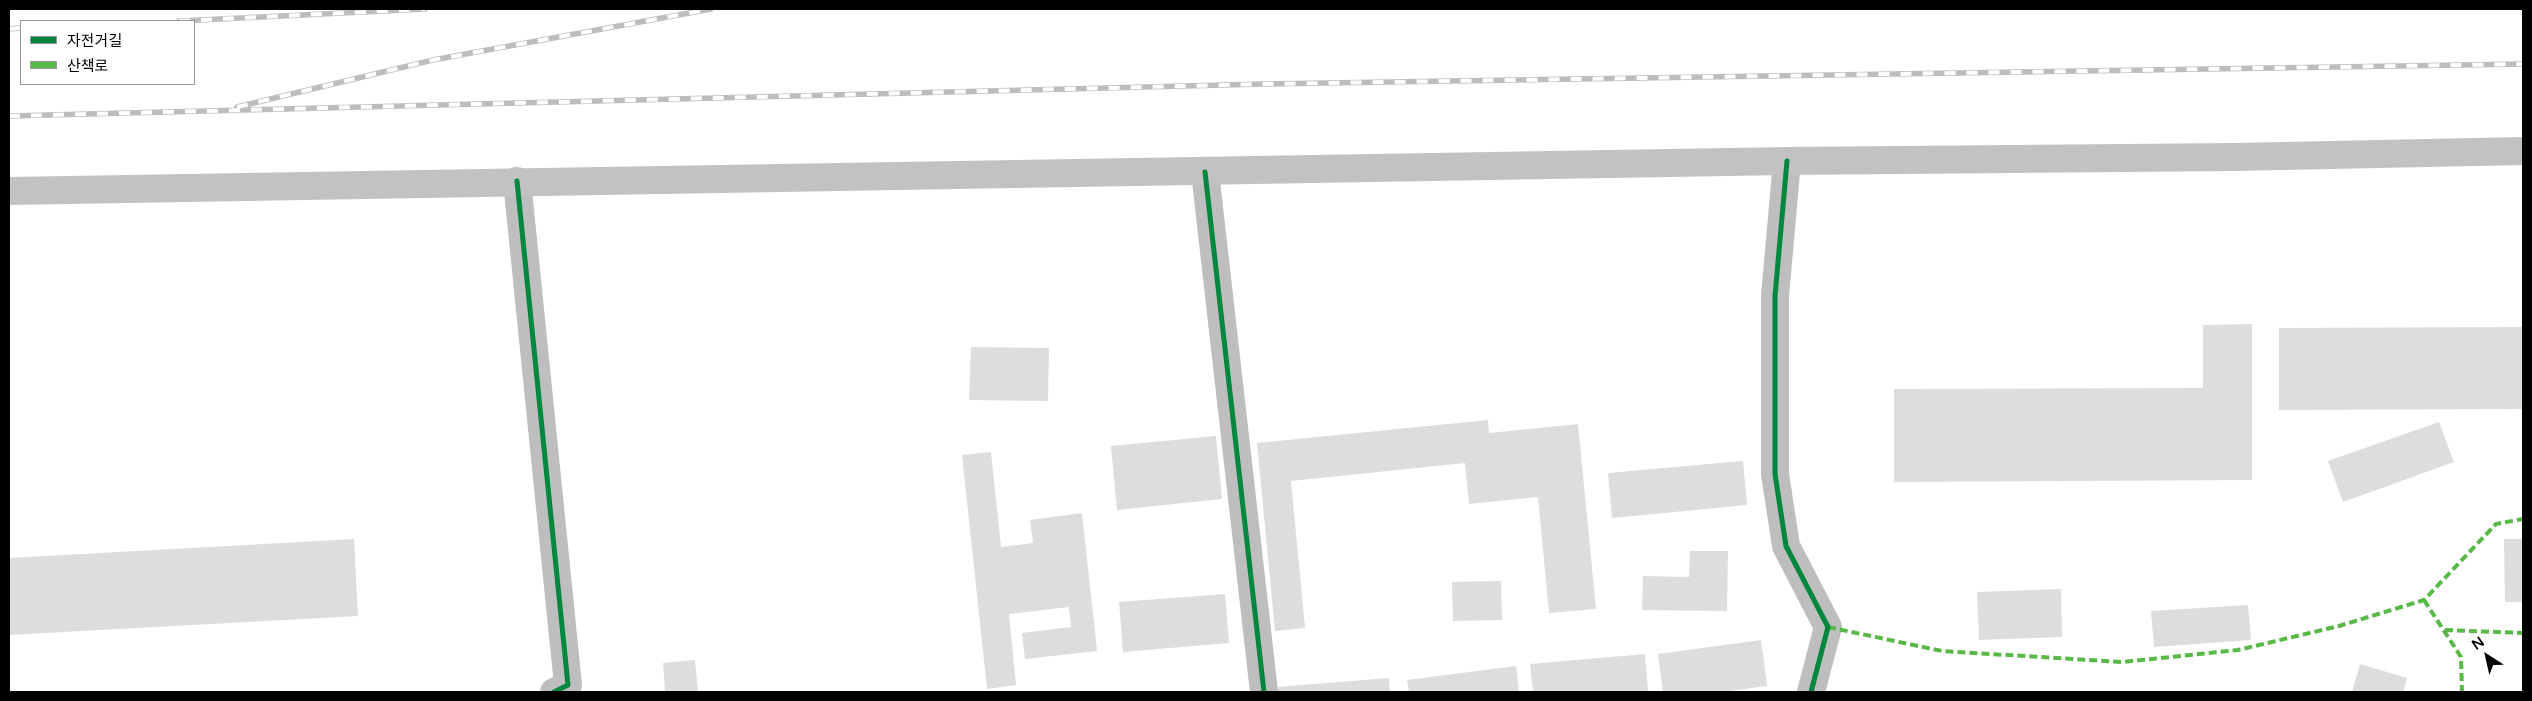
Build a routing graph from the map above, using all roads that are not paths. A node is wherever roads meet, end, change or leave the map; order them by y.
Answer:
1 (2523, 151) edge
2 (1786, 161) junction
3 (1205, 172) junction
4 (517, 181) junction
5 (9, 191) edge
6 (554, 692) edge
7 (1264, 692) edge
8 (1811, 692) edge

1 - 2 main road
2 - 3 main road
2 - 8 street
3 - 4 main road
3 - 7 street
4 - 5 main road
4 - 6 street

